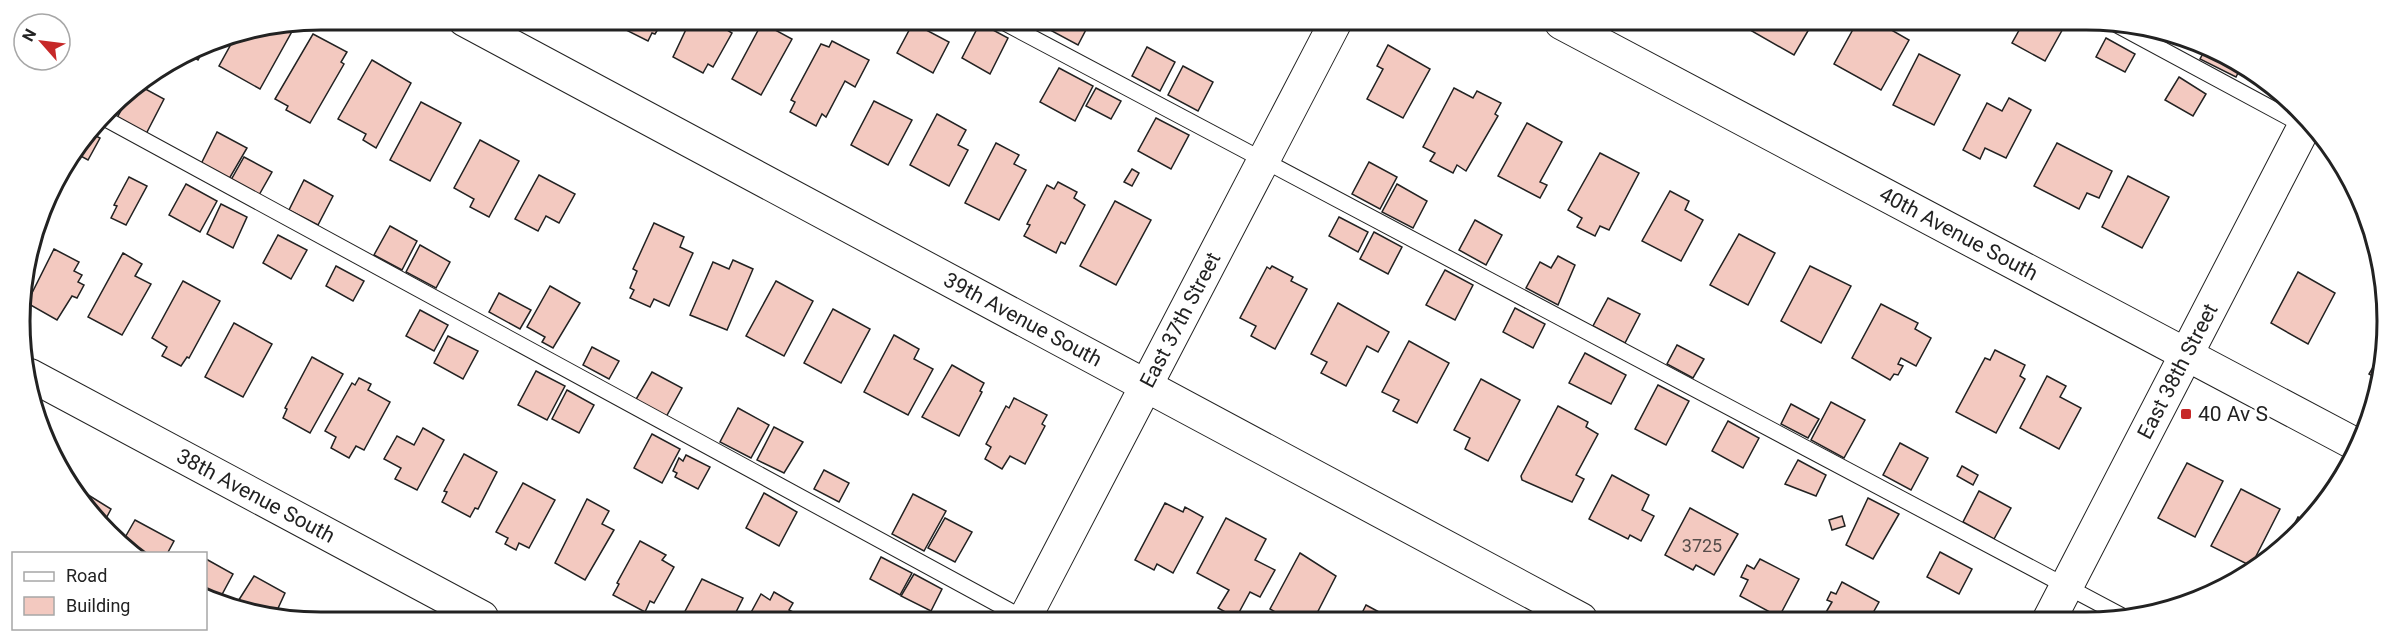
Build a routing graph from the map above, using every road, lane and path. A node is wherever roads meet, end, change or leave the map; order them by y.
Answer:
1 (483, 30) edge
2 (1019, 30) edge
3 (1331, 30) edge
4 (1574, 30) edge
5 (2133, 34) edge
6 (2297, 120) edge
7 (109, 121) edge
8 (2306, 130) edge
9 (1265, 161) junction
10 (2185, 354) junction
11 (36, 378) edge
12 (1147, 386) junction
13 (2350, 442) edge
14 (2067, 585) junction
15 (2113, 611) edge
16 (473, 612) edge
17 (1013, 612) edge
18 (1027, 612) edge
19 (1568, 612) edge
20 (2053, 612) edge

1 - 12 street, 39th Avenue South
2 - 9 lane
3 - 9 street, East 37th Street
4 - 10 street, 40th Avenue South
5 - 6 lane
7 - 17 lane
8 - 10 street, East 38th Street
9 - 12 street, East 37th Street
9 - 14 lane
10 - 13 street, 40th Avenue South
10 - 14 street, East 38th Street
11 - 16 street, 38th Avenue South
12 - 18 street, East 37th Street
12 - 19 street, 39th Avenue South
14 - 15 lane
14 - 20 street, East 38th Street

